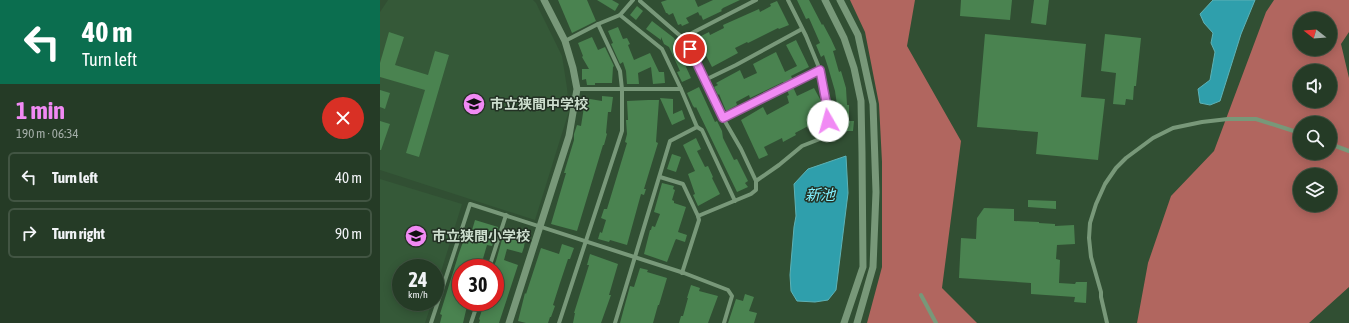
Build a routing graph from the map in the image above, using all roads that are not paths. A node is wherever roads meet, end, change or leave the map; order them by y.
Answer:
1 (544, 0) edge
2 (633, 0) edge
3 (639, 0) edge
4 (647, 0) edge
5 (756, 0) edge
6 (788, 0) edge
7 (825, 0) edge
8 (840, 0) edge
9 (620, 16) junction
10 (598, 24) junction
11 (802, 29) junction
12 (686, 40) junction
13 (565, 41) junction
14 (820, 70) junction
15 (705, 80) junction
16 (577, 89) junction
17 (681, 89) junction
18 (622, 90) junction
19 (723, 118) junction
20 (697, 127) junction
21 (1293, 131) edge
22 (1337, 147) edge
23 (1349, 151) edge
24 (660, 177) junction
25 (756, 181) junction
26 (735, 201) junction
27 (506, 215) junction
28 (698, 216) junction
29 (540, 226) junction
30 (586, 242) junction
31 (635, 258) junction
32 (492, 259) edge
33 (682, 273) junction
34 (922, 295) dead end
35 (475, 311) edge
36 (431, 323) edge
37 (471, 323) edge
38 (509, 323) edge
39 (559, 323) edge
40 (615, 323) edge
41 (724, 323) edge
42 (844, 323) edge
43 (858, 323) edge
44 (936, 323) edge
45 (1106, 323) edge

1 - 13 street
2 - 9 street
3 - 4 street
3 - 12 street
5 - 12 street
6 - 11 street
7 - 42 street
8 - 43 street
9 - 10 street
9 - 17 street
10 - 13 street
10 - 18 street
11 - 14 street
11 - 15 street
12 - 15 street
13 - 16 street
14 - 19 street
14 - 25 street
15 - 19 street
16 - 18 street
16 - 29 street
17 - 18 street
17 - 20 street
18 - 30 street
19 - 25 street
20 - 24 street
20 - 26 street
21 - 45 street
22 - 23 street
24 - 28 street
24 - 31 street
25 - 26 street
26 - 28 street
27 - 29 street
27 - 32 street
27 - 36 street
28 - 33 street
29 - 30 street
29 - 38 street
30 - 31 street
30 - 39 street
31 - 33 street
31 - 40 street
33 - 41 street
34 - 44 street
35 - 37 street

